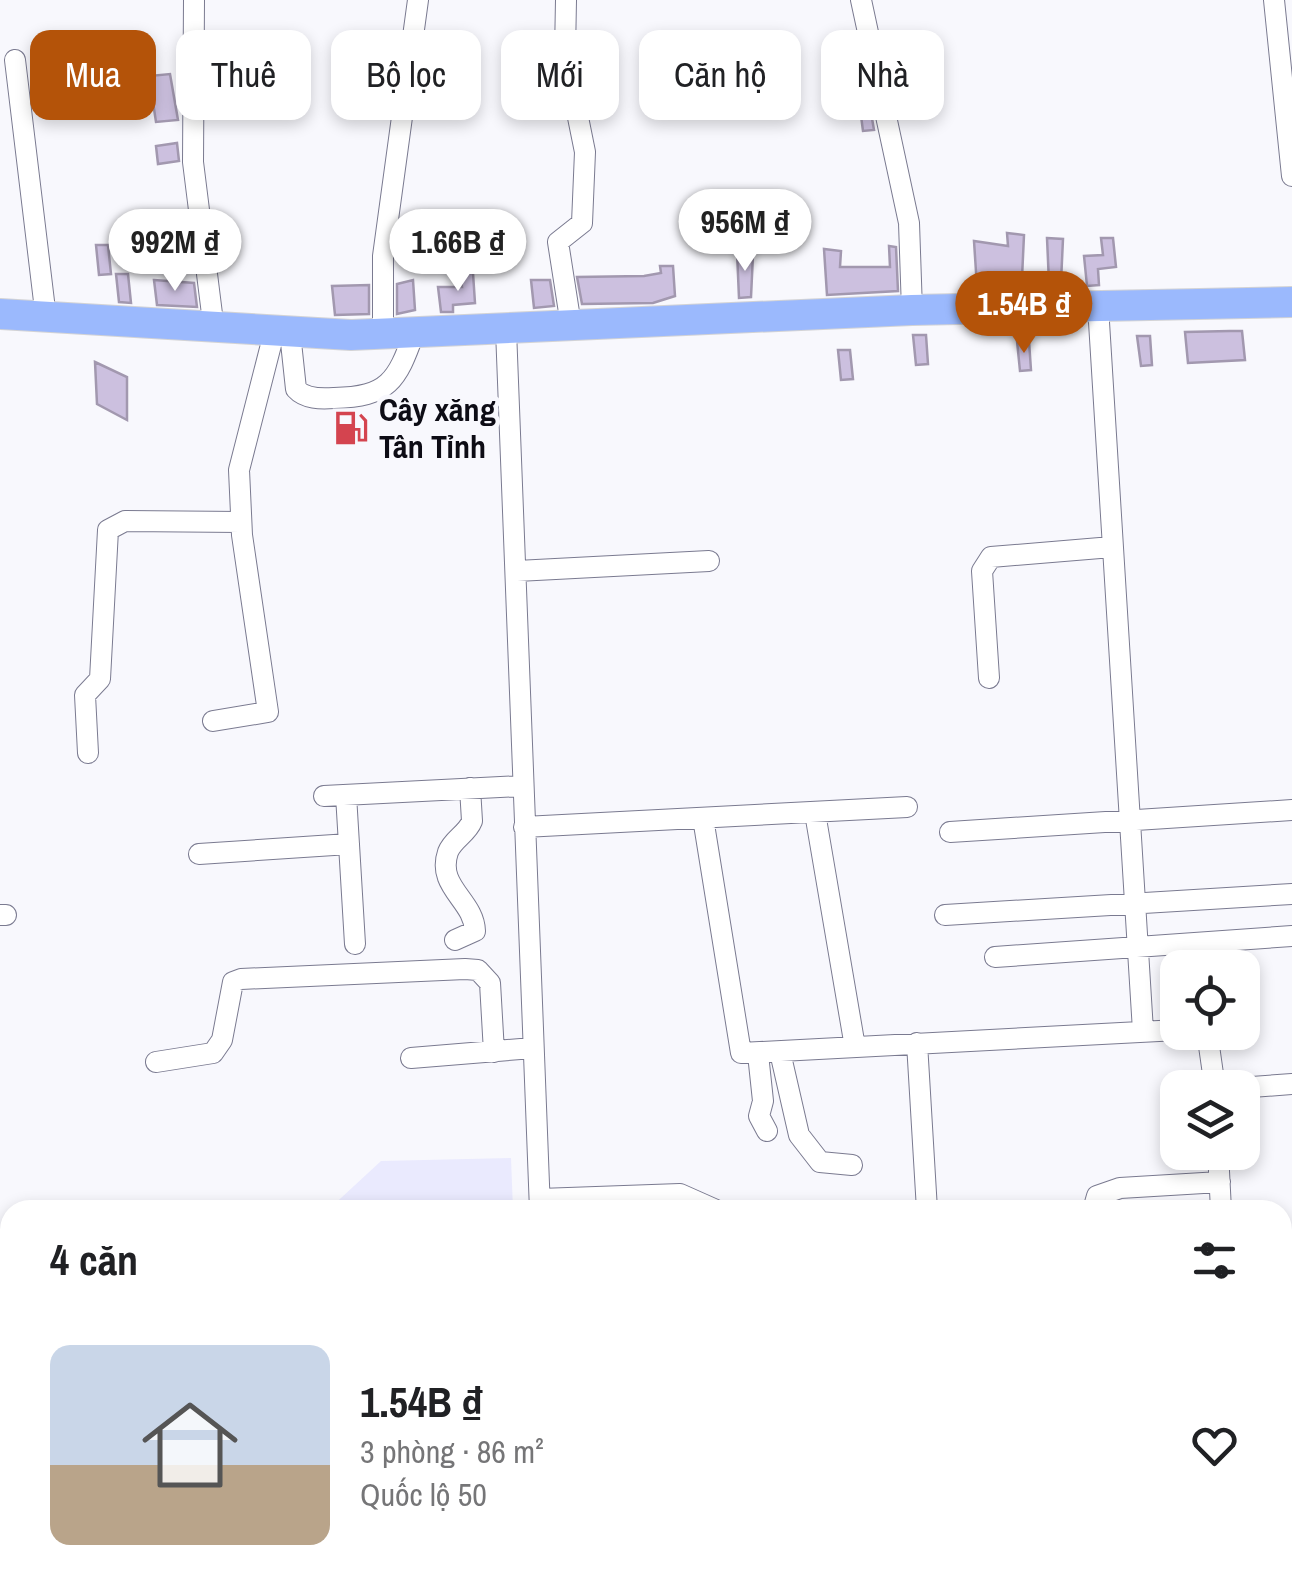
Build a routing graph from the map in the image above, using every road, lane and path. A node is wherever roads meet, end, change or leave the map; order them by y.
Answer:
1 (194, 0) edge
2 (418, 0) edge
3 (566, 0) edge
4 (861, 0) edge
5 (1274, 0) edge
6 (15, 60) dead end
7 (1292, 176) edge
8 (1292, 302) edge
9 (1098, 306) junction
10 (912, 310) junction
11 (0, 314) edge
12 (46, 318) junction
13 (572, 326) junction
14 (214, 330) junction
15 (506, 330) junction
16 (282, 333) junction
17 (399, 334) junction
18 (241, 522) junction
19 (1112, 547) junction
20 (710, 561) dead end
21 (517, 571) junction
22 (989, 678) dead end
23 (213, 720) dead end
24 (88, 753) dead end
25 (522, 786) junction
26 (470, 788) junction
27 (346, 795) junction
28 (324, 796) dead end
29 (908, 808) dead end
30 (1292, 810) edge
31 (815, 812) junction
32 (702, 818) junction
33 (1132, 820) junction
34 (524, 827) junction
35 (950, 832) dead end
36 (349, 844) junction
37 (200, 854) dead end
38 (1292, 894) edge
39 (1136, 904) junction
40 (945, 915) dead end
41 (1292, 936) edge
42 (455, 940) dead end
43 (355, 944) dead end
44 (1138, 944) junction
45 (996, 957) dead end
46 (1144, 1031) junction
47 (1160, 1031) edge
48 (917, 1043) junction
49 (856, 1047) junction
50 (533, 1048) junction
51 (494, 1052) junction
52 (769, 1053) junction
53 (410, 1058) dead end
54 (156, 1062) dead end
55 (1292, 1084) edge
56 (1260, 1086) edge
57 (767, 1131) dead end
58 (852, 1164) dead end
59 (1219, 1170) edge
60 (1220, 1182) junction
61 (540, 1200) edge
62 (596, 1200) edge
63 (694, 1200) edge
64 (926, 1200) edge
65 (1096, 1200) edge
66 (1221, 1200) edge

1 - 14 street
2 - 17 street
3 - 13 street
4 - 10 street
5 - 7 street
6 - 12 street
8 - 9 highway
9 - 10 highway
9 - 19 street
10 - 13 highway
11 - 12 highway
12 - 14 highway
13 - 15 highway
14 - 16 highway
15 - 17 highway
15 - 21 street
16 - 17 highway
16 - 17 street
16 - 18 street
18 - 23 street
18 - 24 street
19 - 22 street
19 - 33 street
20 - 21 street
21 - 25 street
25 - 26 street
25 - 34 street
26 - 27 street
26 - 42 street
27 - 28 street
27 - 36 street
29 - 31 street
30 - 33 street
31 - 32 street
31 - 49 street
32 - 34 street
32 - 52 street
33 - 35 street
33 - 39 street
34 - 50 street
36 - 37 street
36 - 43 street
38 - 39 street
39 - 40 street
39 - 44 street
41 - 44 street
44 - 45 street
44 - 46 street
46 - 47 street
46 - 48 street
48 - 49 street
48 - 64 street
49 - 52 street
50 - 51 street
50 - 61 street
51 - 53 street
51 - 54 street
52 - 57 street
52 - 58 street
55 - 56 street
59 - 60 street
60 - 65 street
60 - 66 street
62 - 63 street

